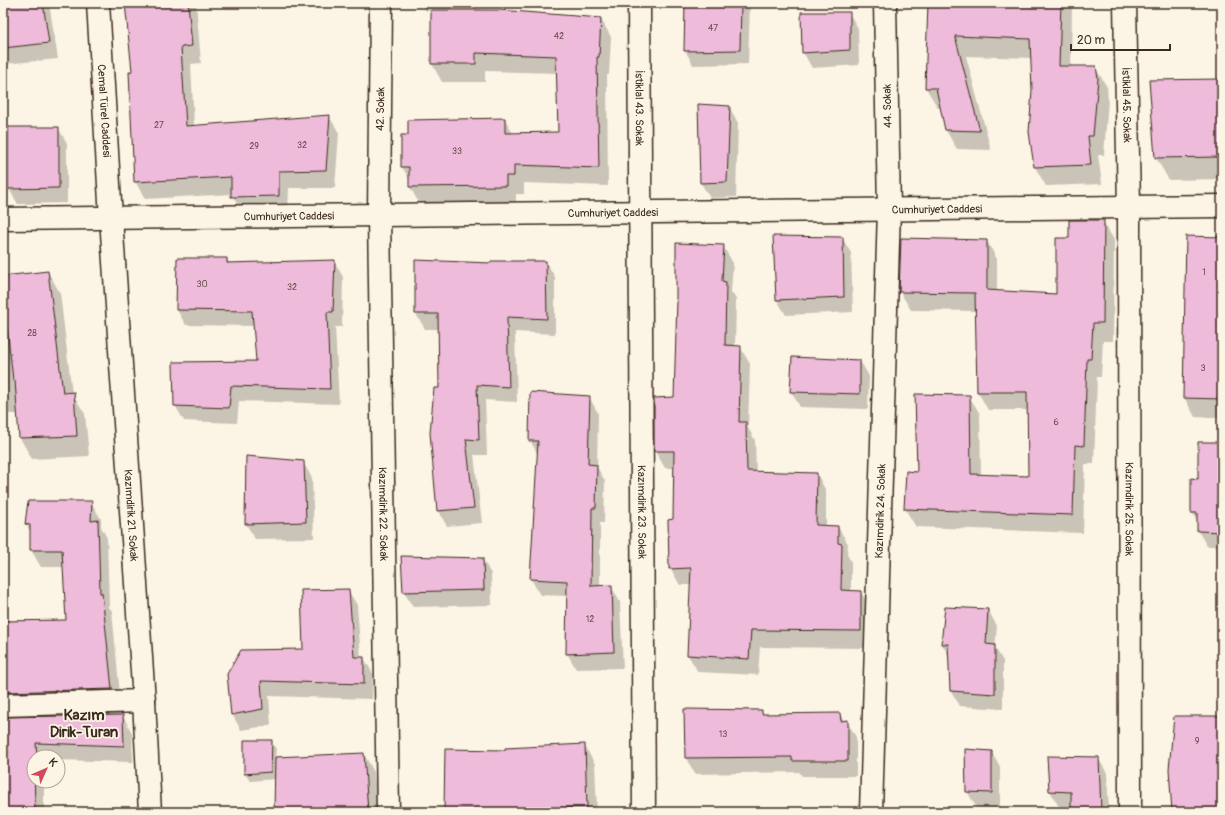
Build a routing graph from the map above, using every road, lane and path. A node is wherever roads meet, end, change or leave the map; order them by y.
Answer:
1 (98, 3) edge
2 (381, 3) edge
3 (639, 3) edge
4 (885, 3) edge
5 (1125, 3) edge
6 (1222, 206) edge
7 (1129, 207) junction
8 (889, 209) junction
9 (639, 212) junction
10 (379, 215) junction
11 (111, 218) junction
12 (3, 219) edge
13 (144, 701) junction
14 (3, 705) edge
15 (150, 812) edge
16 (388, 812) edge
17 (644, 812) edge
18 (871, 812) edge
19 (1130, 812) edge

1 - 11 street, Cemal Türel Caddesi
2 - 10 street, 42. Sokak
3 - 9 street, İstiklal 43. Sokak
4 - 8 street, 44. Sokak
5 - 7 street, İstiklal 45. Sokak
6 - 7 street, Cumhuriyet Caddesi
7 - 8 street, Cumhuriyet Caddesi
7 - 19 street, Kazımdirik 25. Sokak
8 - 9 street, Cumhuriyet Caddesi
8 - 18 street, Kazımdirik 24. Sokak
9 - 10 street, Cumhuriyet Caddesi
9 - 17 street, Kazımdirik 23. Sokak
10 - 11 street, Cumhuriyet Caddesi
10 - 16 street, Kazımdirik 22. Sokak
11 - 12 street, Cumhuriyet Caddesi
11 - 13 street, Kazımdirik 21. Sokak
13 - 14 street
13 - 15 street, Kazımdirik 21. Sokak

